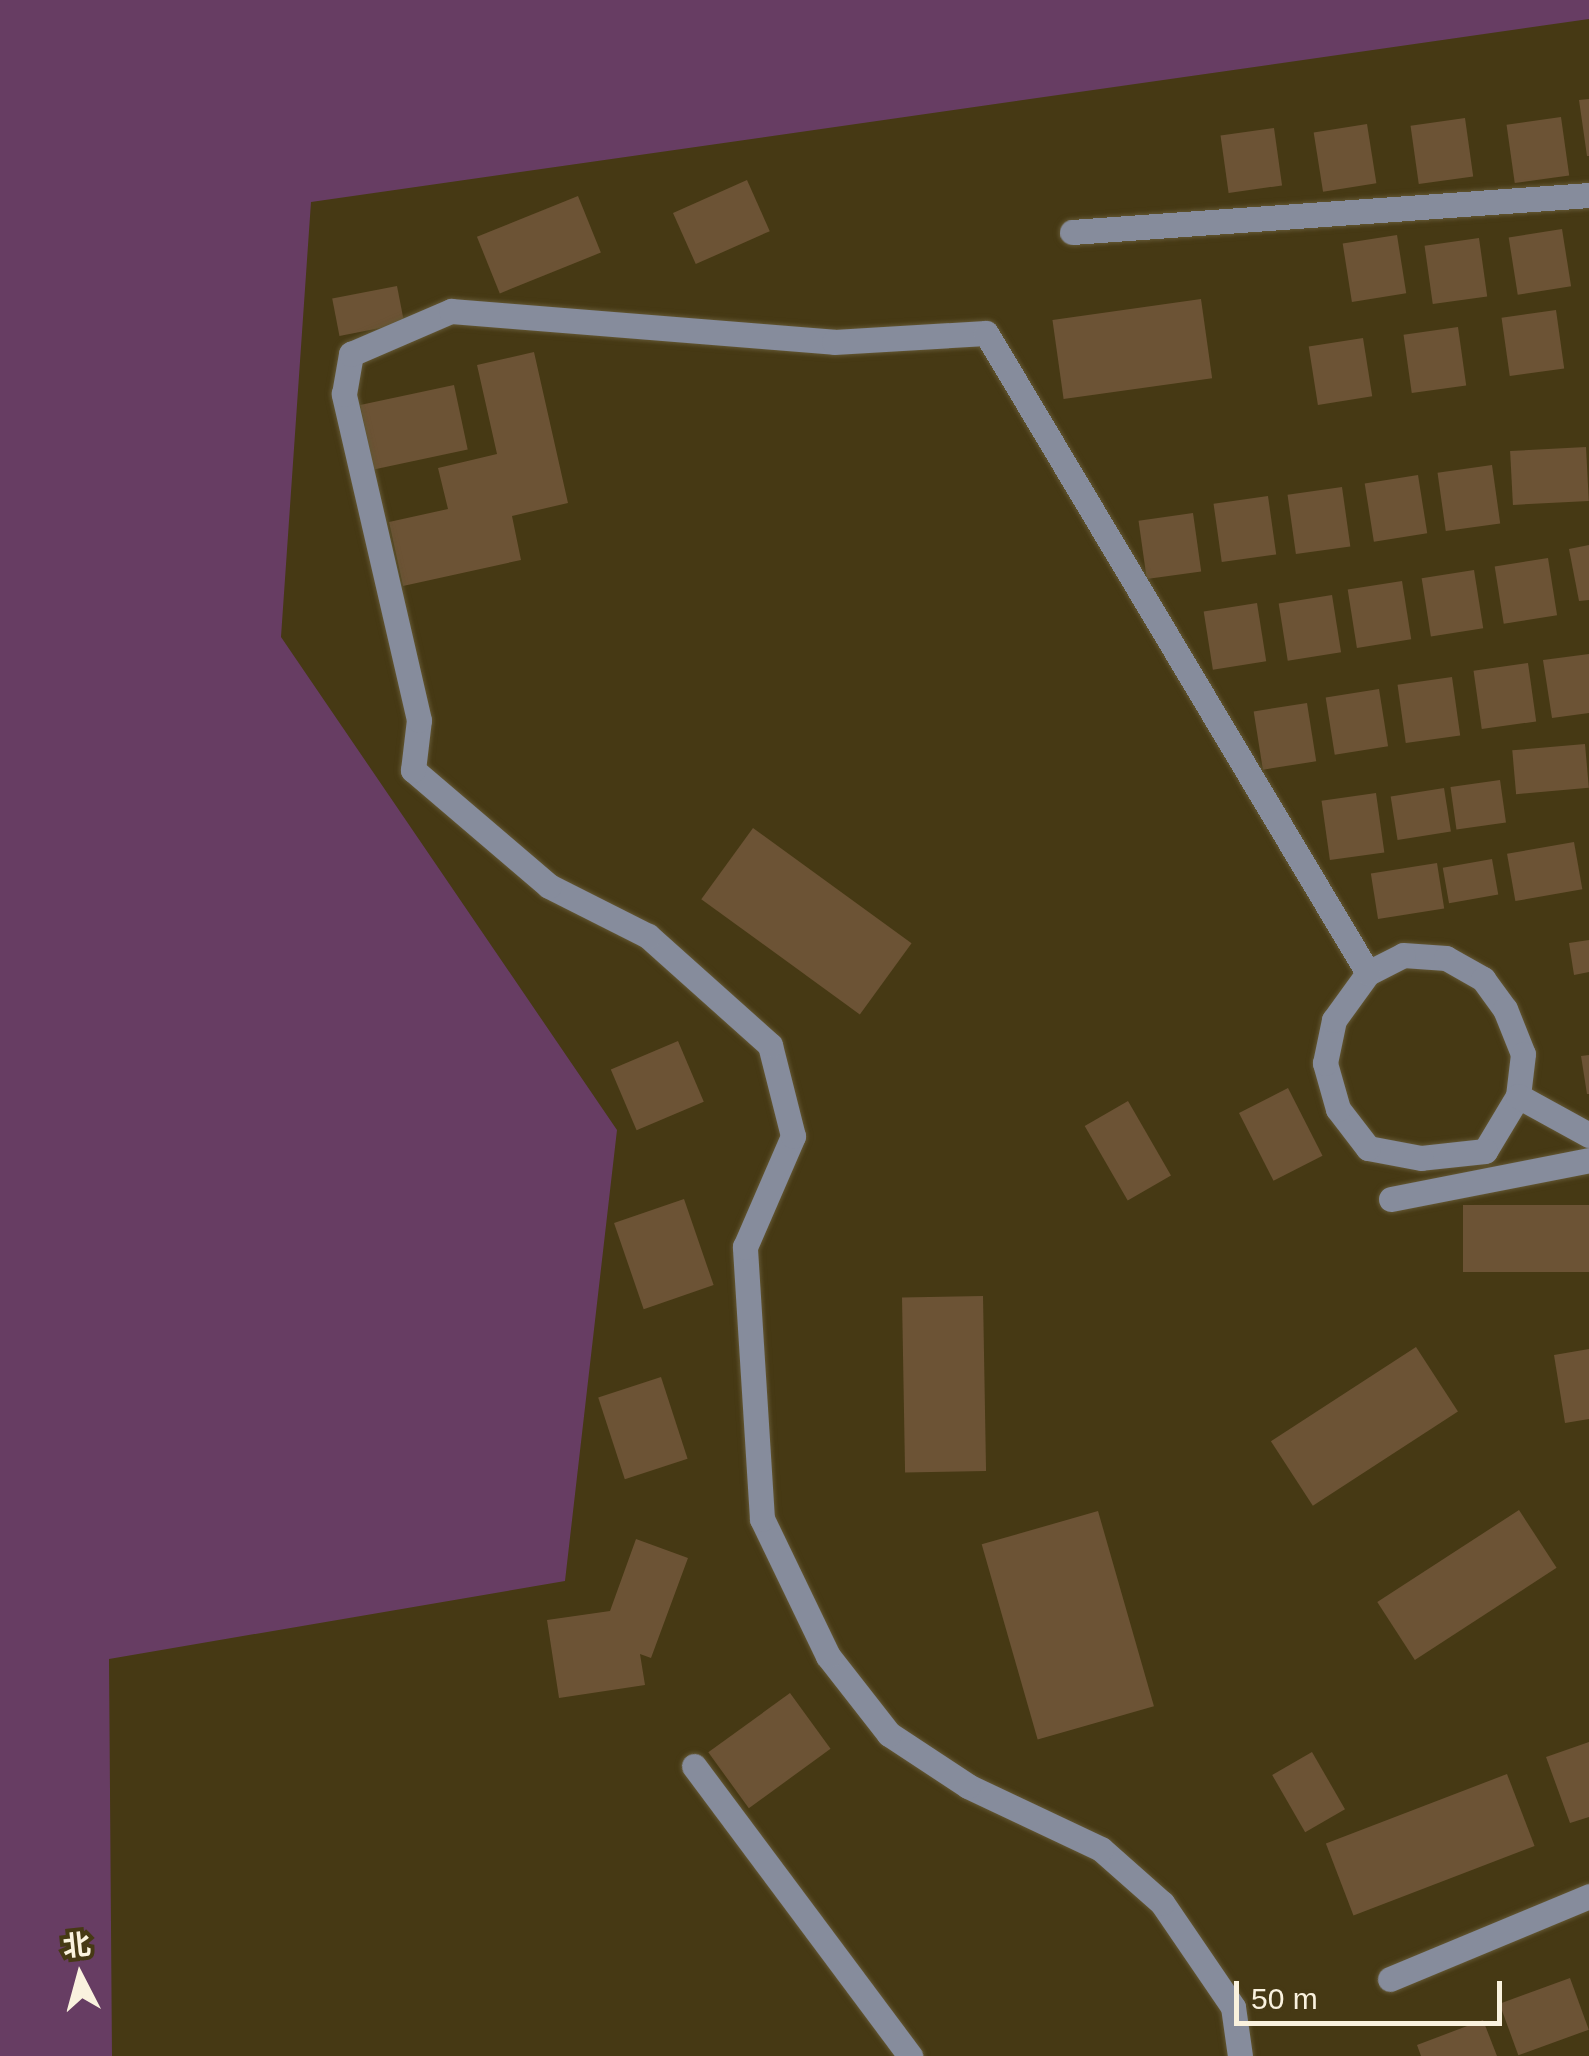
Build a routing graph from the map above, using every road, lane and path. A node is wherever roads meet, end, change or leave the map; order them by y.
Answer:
1 (1589, 195) edge
2 (1072, 232) dead end
3 (1368, 973) junction
4 (1518, 1096) junction
5 (1589, 1135) edge
6 (1589, 1160) edge
7 (1391, 1199) dead end
8 (694, 1766) dead end
9 (1589, 1896) edge
10 (1390, 1979) dead end
11 (910, 2056) edge
12 (1240, 2056) edge

1 - 2 lane
3 - 4 lane
3 - 4 lane
3 - 12 lane
4 - 5 lane
6 - 7 lane
8 - 11 lane
9 - 10 lane

